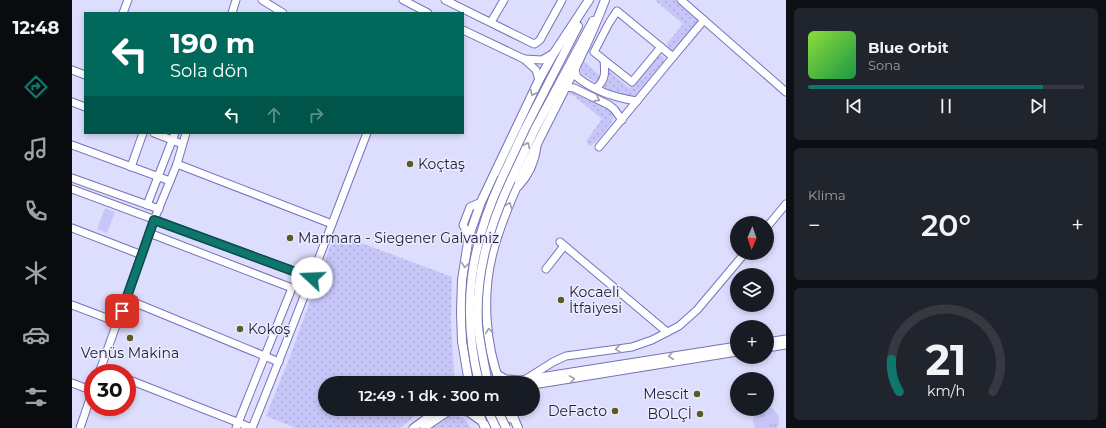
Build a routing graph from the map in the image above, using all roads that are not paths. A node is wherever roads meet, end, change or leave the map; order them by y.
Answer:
1 (128, 0) edge
2 (236, 0) edge
3 (262, 0) edge
4 (403, 0) edge
5 (445, 0) edge
6 (504, 0) edge
7 (562, 0) edge
8 (590, 0) edge
9 (605, 0) edge
10 (675, 0) edge
11 (681, 0) edge
12 (455, 2) edge
13 (413, 10) edge
14 (123, 12) edge
15 (232, 12) edge
16 (281, 12) edge
17 (423, 12) edge
18 (492, 22) junction
19 (703, 22) junction
20 (464, 30) edge
21 (661, 47) junction
22 (554, 53) junction
23 (672, 57) junction
24 (524, 59) junction
25 (604, 60) junction
26 (72, 70) edge
27 (575, 70) junction
28 (84, 75) edge
29 (539, 80) junction
30 (566, 87) junction
31 (596, 88) junction
32 (786, 92) edge
33 (619, 97) junction
34 (637, 101) junction
35 (72, 102) edge
36 (84, 107) edge
37 (612, 108) junction
38 (622, 120) junction
39 (144, 134) edge
40 (160, 134) edge
41 (186, 134) edge
42 (367, 134) edge
43 (173, 136) edge
44 (182, 144) junction
45 (72, 145) edge
46 (599, 147) dead end
47 (177, 164) junction
48 (131, 167) junction
49 (158, 177) junction
50 (72, 178) edge
51 (170, 181) junction
52 (72, 189) edge
53 (786, 204) edge
54 (147, 205) junction
55 (159, 209) junction
56 (774, 219) edge
57 (154, 220) junction
58 (332, 224) junction
59 (72, 228) edge
60 (150, 233) junction
61 (142, 255) junction
62 (739, 260) edge
63 (546, 269) dead end
64 (312, 278) junction
65 (126, 299) junction
66 (72, 305) edge
67 (117, 322) junction
68 (667, 332) junction
69 (786, 339) edge
70 (462, 341) junction
71 (774, 341) edge
72 (490, 345) junction
73 (786, 345) edge
74 (730, 347) edge
75 (774, 347) edge
76 (730, 353) edge
77 (265, 356) junction
78 (279, 362) junction
79 (102, 364) edge
80 (497, 374) junction
81 (466, 376) edge
82 (471, 376) edge
83 (477, 376) edge
84 (487, 376) edge
85 (501, 376) edge
86 (531, 376) edge
87 (540, 377) edge
88 (72, 383) edge
89 (136, 383) edge
90 (540, 384) edge
91 (84, 388) edge
92 (84, 416) edge
93 (429, 416) edge
94 (442, 416) edge
95 (473, 416) edge
96 (490, 416) edge
97 (500, 416) edge
98 (514, 418) joint
99 (237, 425) edge
100 (484, 425) edge
101 (80, 428) edge
102 (252, 428) edge
103 (413, 428) edge
104 (424, 428) edge
105 (488, 428) edge
106 (496, 428) edge
107 (506, 428) edge
108 (518, 428) edge

1 - 14 street
2 - 15 street
3 - 16 street
4 - 13 street
5 - 12 street
6 - 18 street
7 - 18 street
8 - 22 main road
8 - 83 main road, bridge
9 - 27 main road
84 -> 9 main road, bridge
10 - 19 street
11 - 19 street
12 - 18 street
13 - 17 street
19 - 23 street
19 - 32 street
20 - 24 street
21 - 23 street
21 - 25 street
21 - 25 street
22 - 24 street
22 - 29 main road
23 - 34 street
24 - 29 street
25 - 31 street
26 - 28 street
27 - 30 main road
27 - 31 street
29 -> 70 main road
30 -> 37 street
72 -> 30 main road
31 - 33 street
33 - 34 street
33 - 37 street
34 - 38 street
35 - 36 street
37 - 38 street
38 - 46 street
39 - 48 street
40 - 43 street
41 - 44 street
42 - 58 street
43 - 44 street
43 - 49 street
44 - 47 street
45 - 48 street
47 - 51 street
47 - 58 street
48 - 49 street
49 - 51 street
49 - 54 street
50 - 54 street
51 - 55 street
52 - 57 street
53 - 56 street
54 - 55 street
55 - 57 street
57 - 60 street
57 - 64 street
58 - 64 street
59 - 61 street
60 - 61 street
60 - 77 street
61 - 65 street
62 - 68 street
63 - 68 street
64 - 78 street
65 - 67 street
65 - 77 street
66 - 67 street
67 - 79 street
68 -> 86 street
69 - 71 street
70 - 72 main road
70 - 81 main road
72 - 80 main road
73 - 75 street
74 -> 87 street
90 -> 76 street
77 - 78 street
77 - 99 street
78 - 102 street
80 - 82 main road
80 - 85 street
88 - 91 street
89 - 99 street
92 - 101 street
93 - 103 street
94 - 104 street
95 - 100 street
96 - 106 main road, bridge
97 - 107 main road, bridge
98 - 105 main road
98 - 108 main road
99 - 102 street

